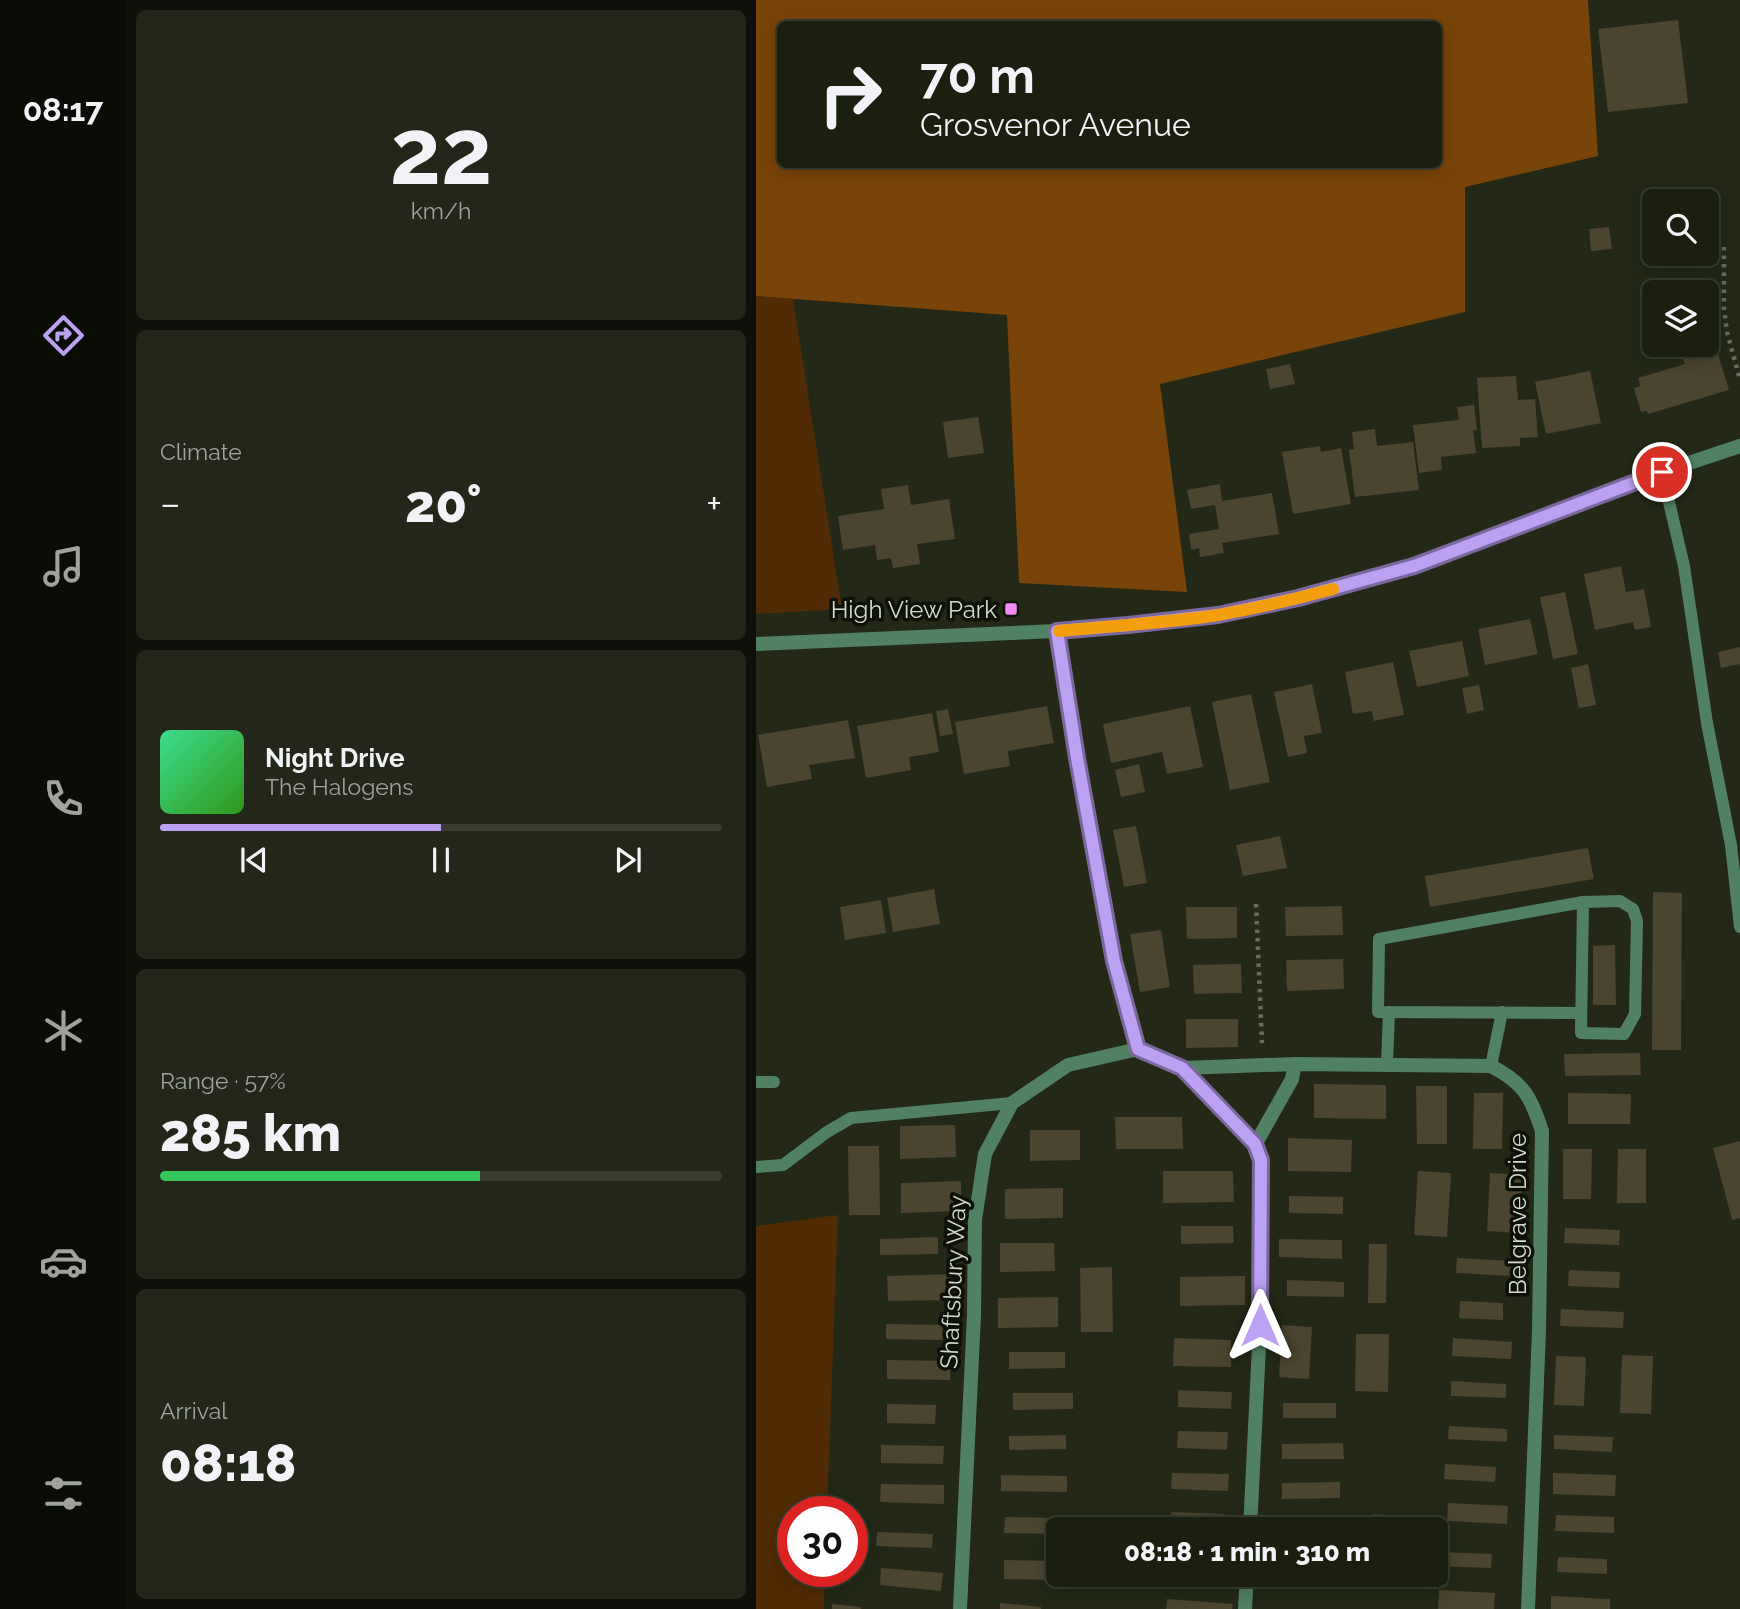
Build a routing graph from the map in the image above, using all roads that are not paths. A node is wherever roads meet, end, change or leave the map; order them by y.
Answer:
1 (1740, 446) edge
2 (1662, 472) junction
3 (1057, 631) junction
4 (756, 644) edge
5 (1583, 902) junction
6 (1740, 927) edge
7 (1389, 1012) junction
8 (1502, 1012) junction
9 (1581, 1013) junction
10 (1138, 1049) junction
11 (1295, 1064) junction
12 (1387, 1065) junction
13 (1491, 1066) junction
14 (1182, 1068) junction
15 (756, 1082) edge
16 (774, 1082) dead end
17 (1012, 1102) junction
18 (1255, 1144) junction
19 (756, 1167) edge
20 (1251, 1517) edge
21 (1246, 1587) edge
22 (960, 1609) edge
23 (1245, 1609) edge
24 (1528, 1609) edge

1 - 2 street
2 - 3 street
2 - 6 lane
3 - 4 street
3 - 10 street
5 - 7 lane
5 - 9 lane
5 - 9 lane
7 - 8 lane
7 - 12 lane
8 - 9 lane
8 - 13 lane
10 - 14 street
10 - 17 street, Shaftsbury Way
11 - 12 street
11 - 14 street
11 - 18 street
12 - 13 street
13 - 24 street, Belgrave Drive
14 - 18 street
15 - 16 lane
17 - 19 lane
17 - 22 street, Shaftsbury Way
18 - 20 street
21 - 23 street

